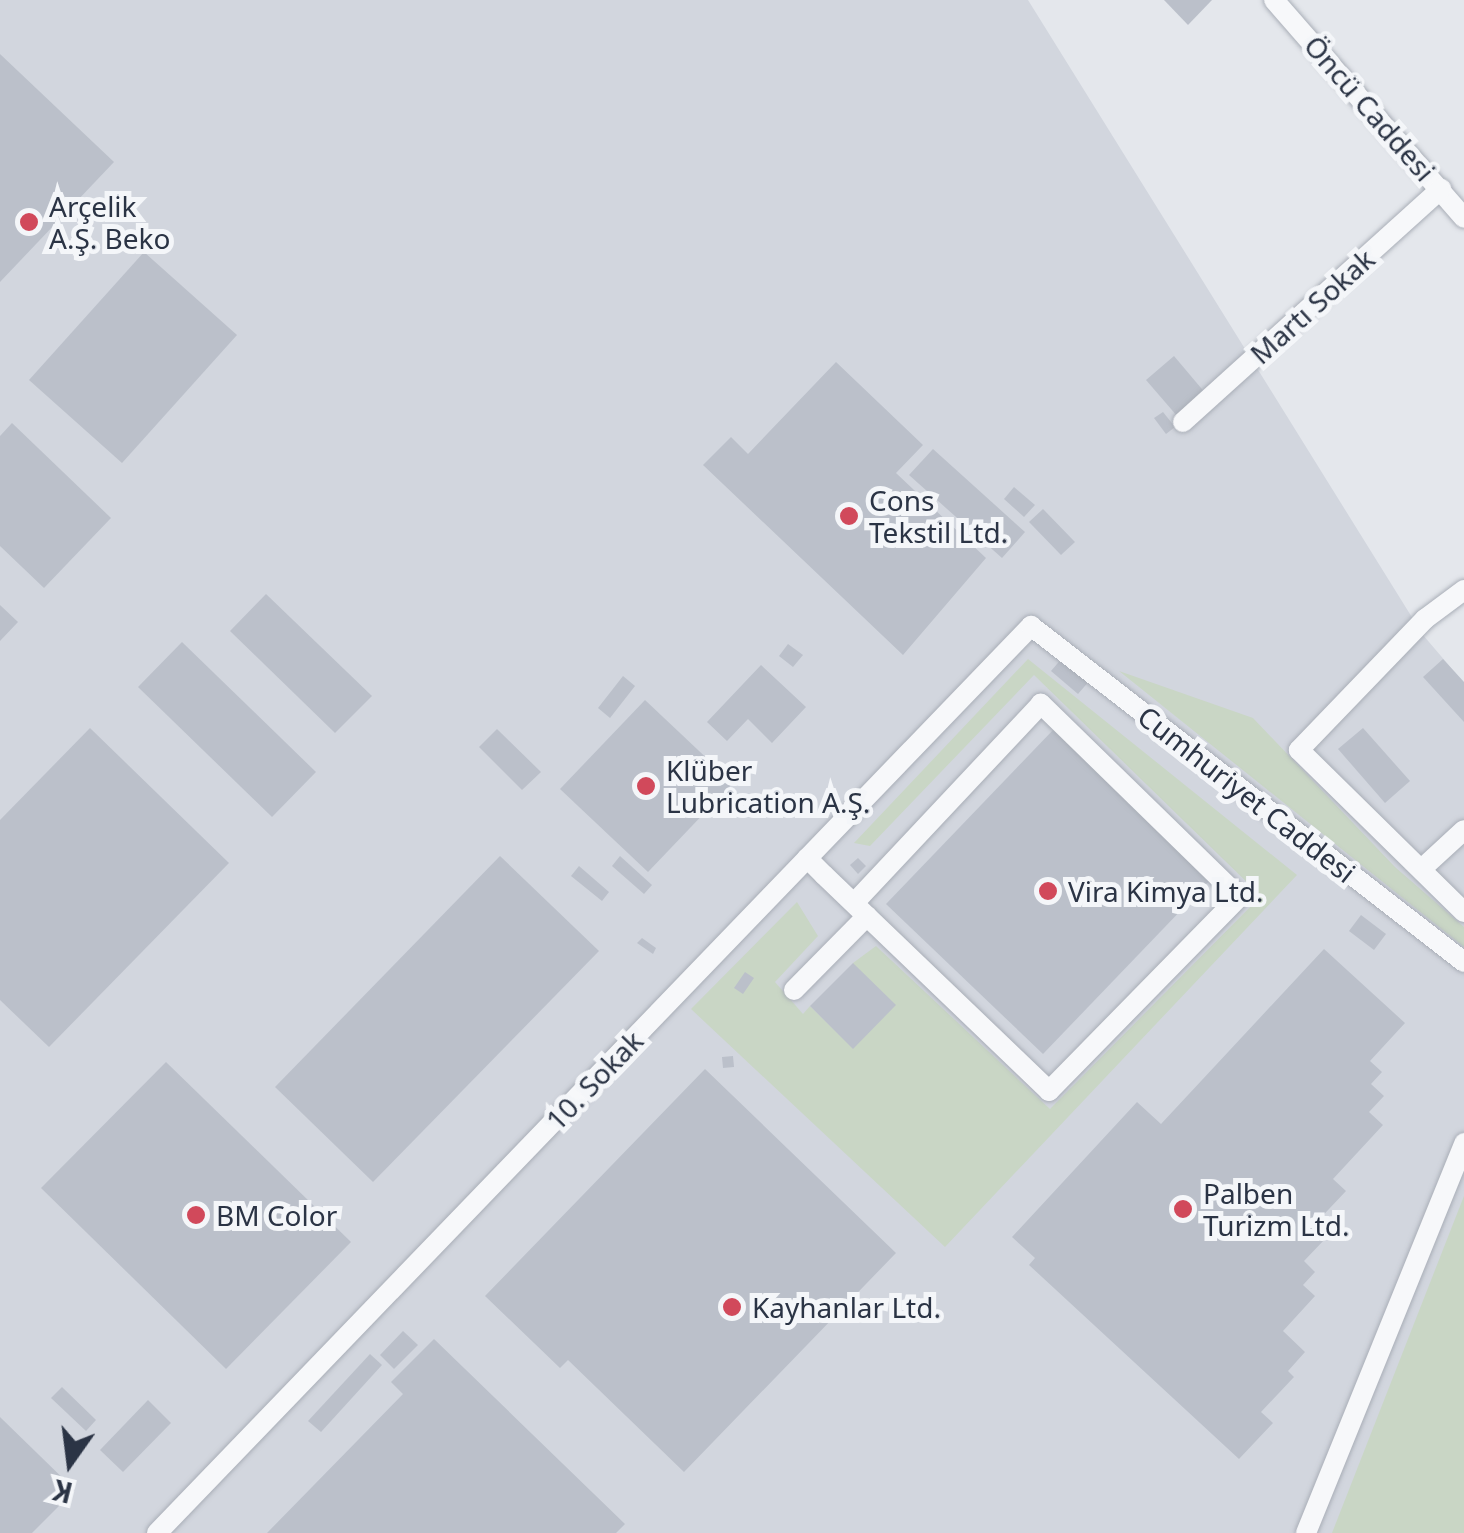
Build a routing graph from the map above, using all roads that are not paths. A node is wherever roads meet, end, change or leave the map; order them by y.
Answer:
1 (1274, 0) edge
2 (1440, 189) junction
3 (1464, 218) edge
4 (1183, 422) dead end
5 (1464, 590) edge
6 (1031, 626) joint
7 (1464, 830) edge
8 (807, 858) junction
9 (1427, 864) dead end
10 (860, 909) junction
11 (1464, 912) edge
12 (1464, 962) edge
13 (794, 990) dead end
14 (1464, 1144) edge
15 (157, 1533) edge
16 (1306, 1533) edge

1 - 2 street, Öncü Caddesi
2 - 3 street, Öncü Caddesi
2 - 4 street, Martı Sokak
5 - 11 street
6 - 8 street, 10. Sokak
6 - 12 street, Cumhuriyet Caddesi
7 - 9 street
8 - 10 street
8 - 15 street, 10. Sokak
10 - 10 street
10 - 13 street
14 - 16 street

